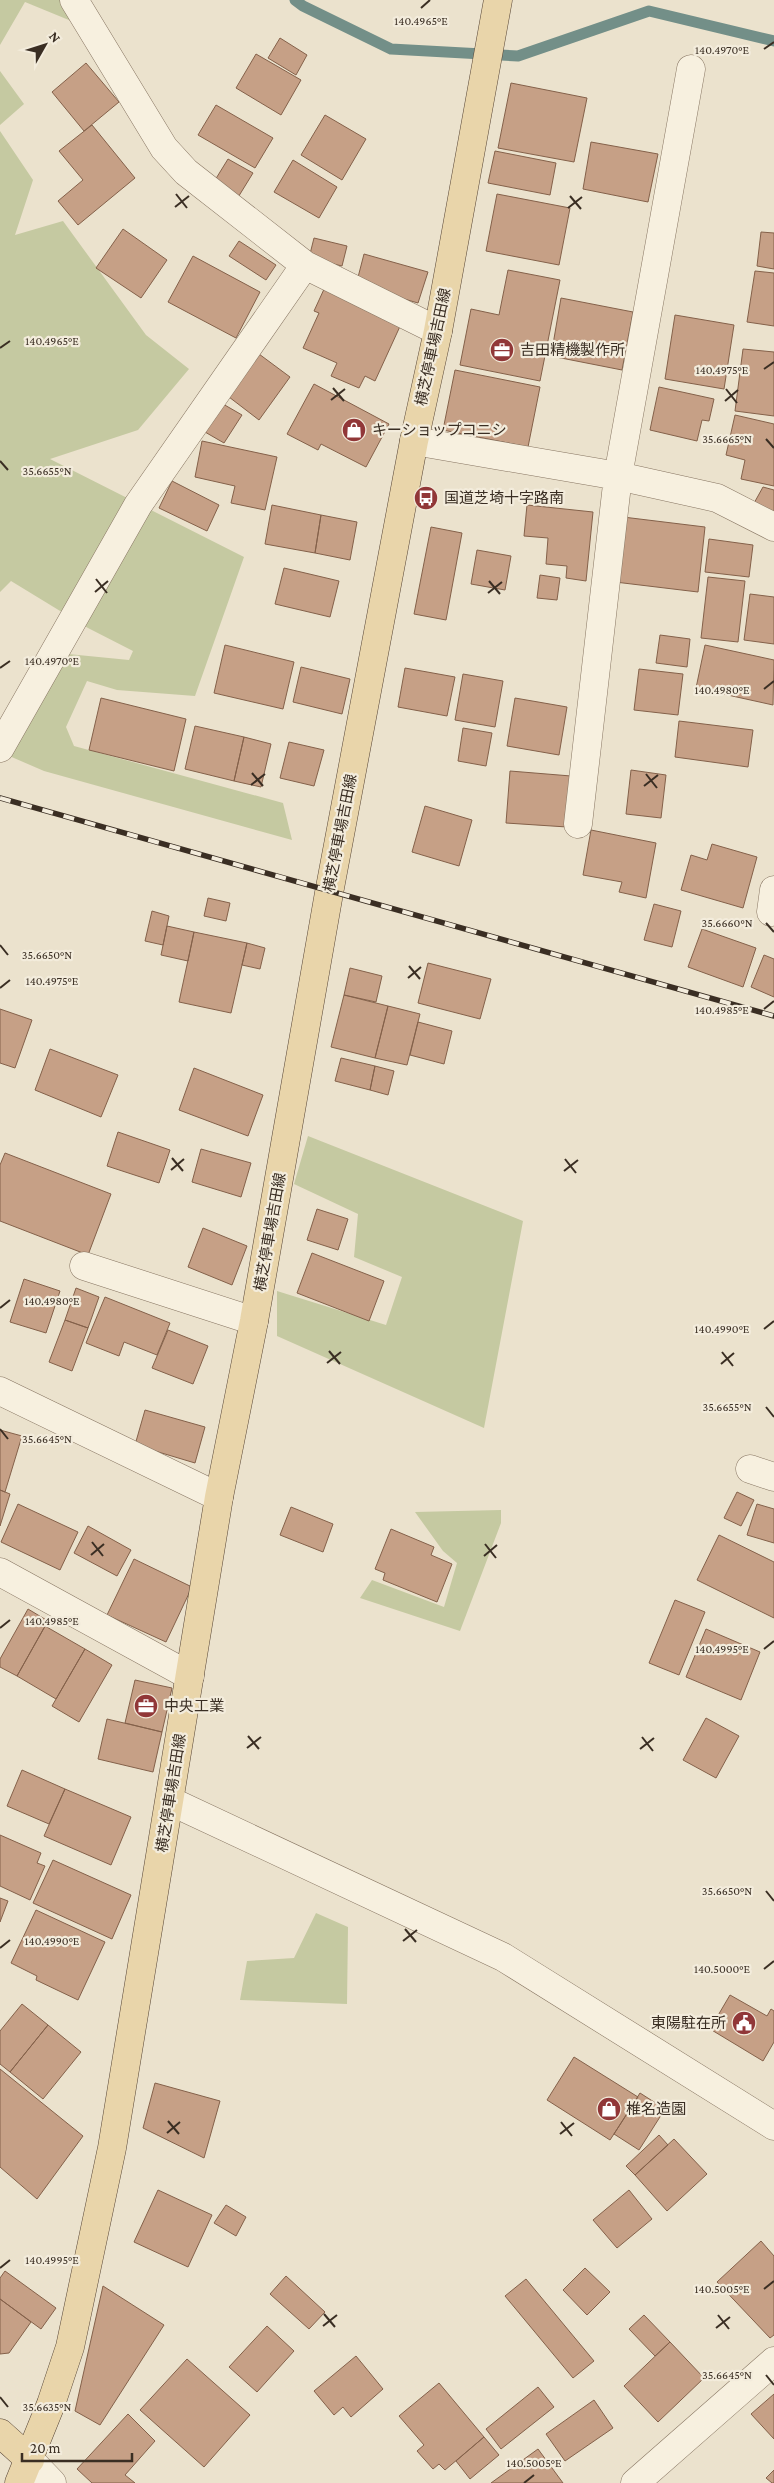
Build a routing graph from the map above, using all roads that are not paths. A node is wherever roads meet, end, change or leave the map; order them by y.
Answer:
1 (74, 0) edge
2 (498, 0) edge
3 (691, 69) dead end
4 (306, 265) junction
5 (438, 331) junction
6 (414, 441) junction
7 (618, 476) junction
8 (774, 527) edge
9 (0, 748) edge
10 (578, 824) dead end
11 (84, 1266) dead end
12 (254, 1321) junction
13 (0, 1391) edge
14 (219, 1496) junction
15 (0, 1572) edge
16 (190, 1676) junction
17 (170, 1801) junction
18 (774, 2126) edge
19 (774, 2361) edge
20 (0, 2433) edge
21 (25, 2472) edge
22 (52, 2483) edge
23 (635, 2483) edge

1 - 4 street
2 - 5 main road, 横芝停車場吉田線
3 - 7 street
4 - 5 street
4 - 9 street
5 - 6 main road, 横芝停車場吉田線
6 - 7 street
6 - 12 main road, 横芝停車場吉田線
7 - 8 street
7 - 10 street
11 - 12 street
12 - 14 main road, 横芝停車場吉田線
13 - 14 street
14 - 16 main road, 横芝停車場吉田線
15 - 16 street
16 - 17 main road, 横芝停車場吉田線
17 - 18 street
17 - 21 main road, 横芝停車場吉田線
19 - 23 street
20 - 21 main road
21 - 22 street

